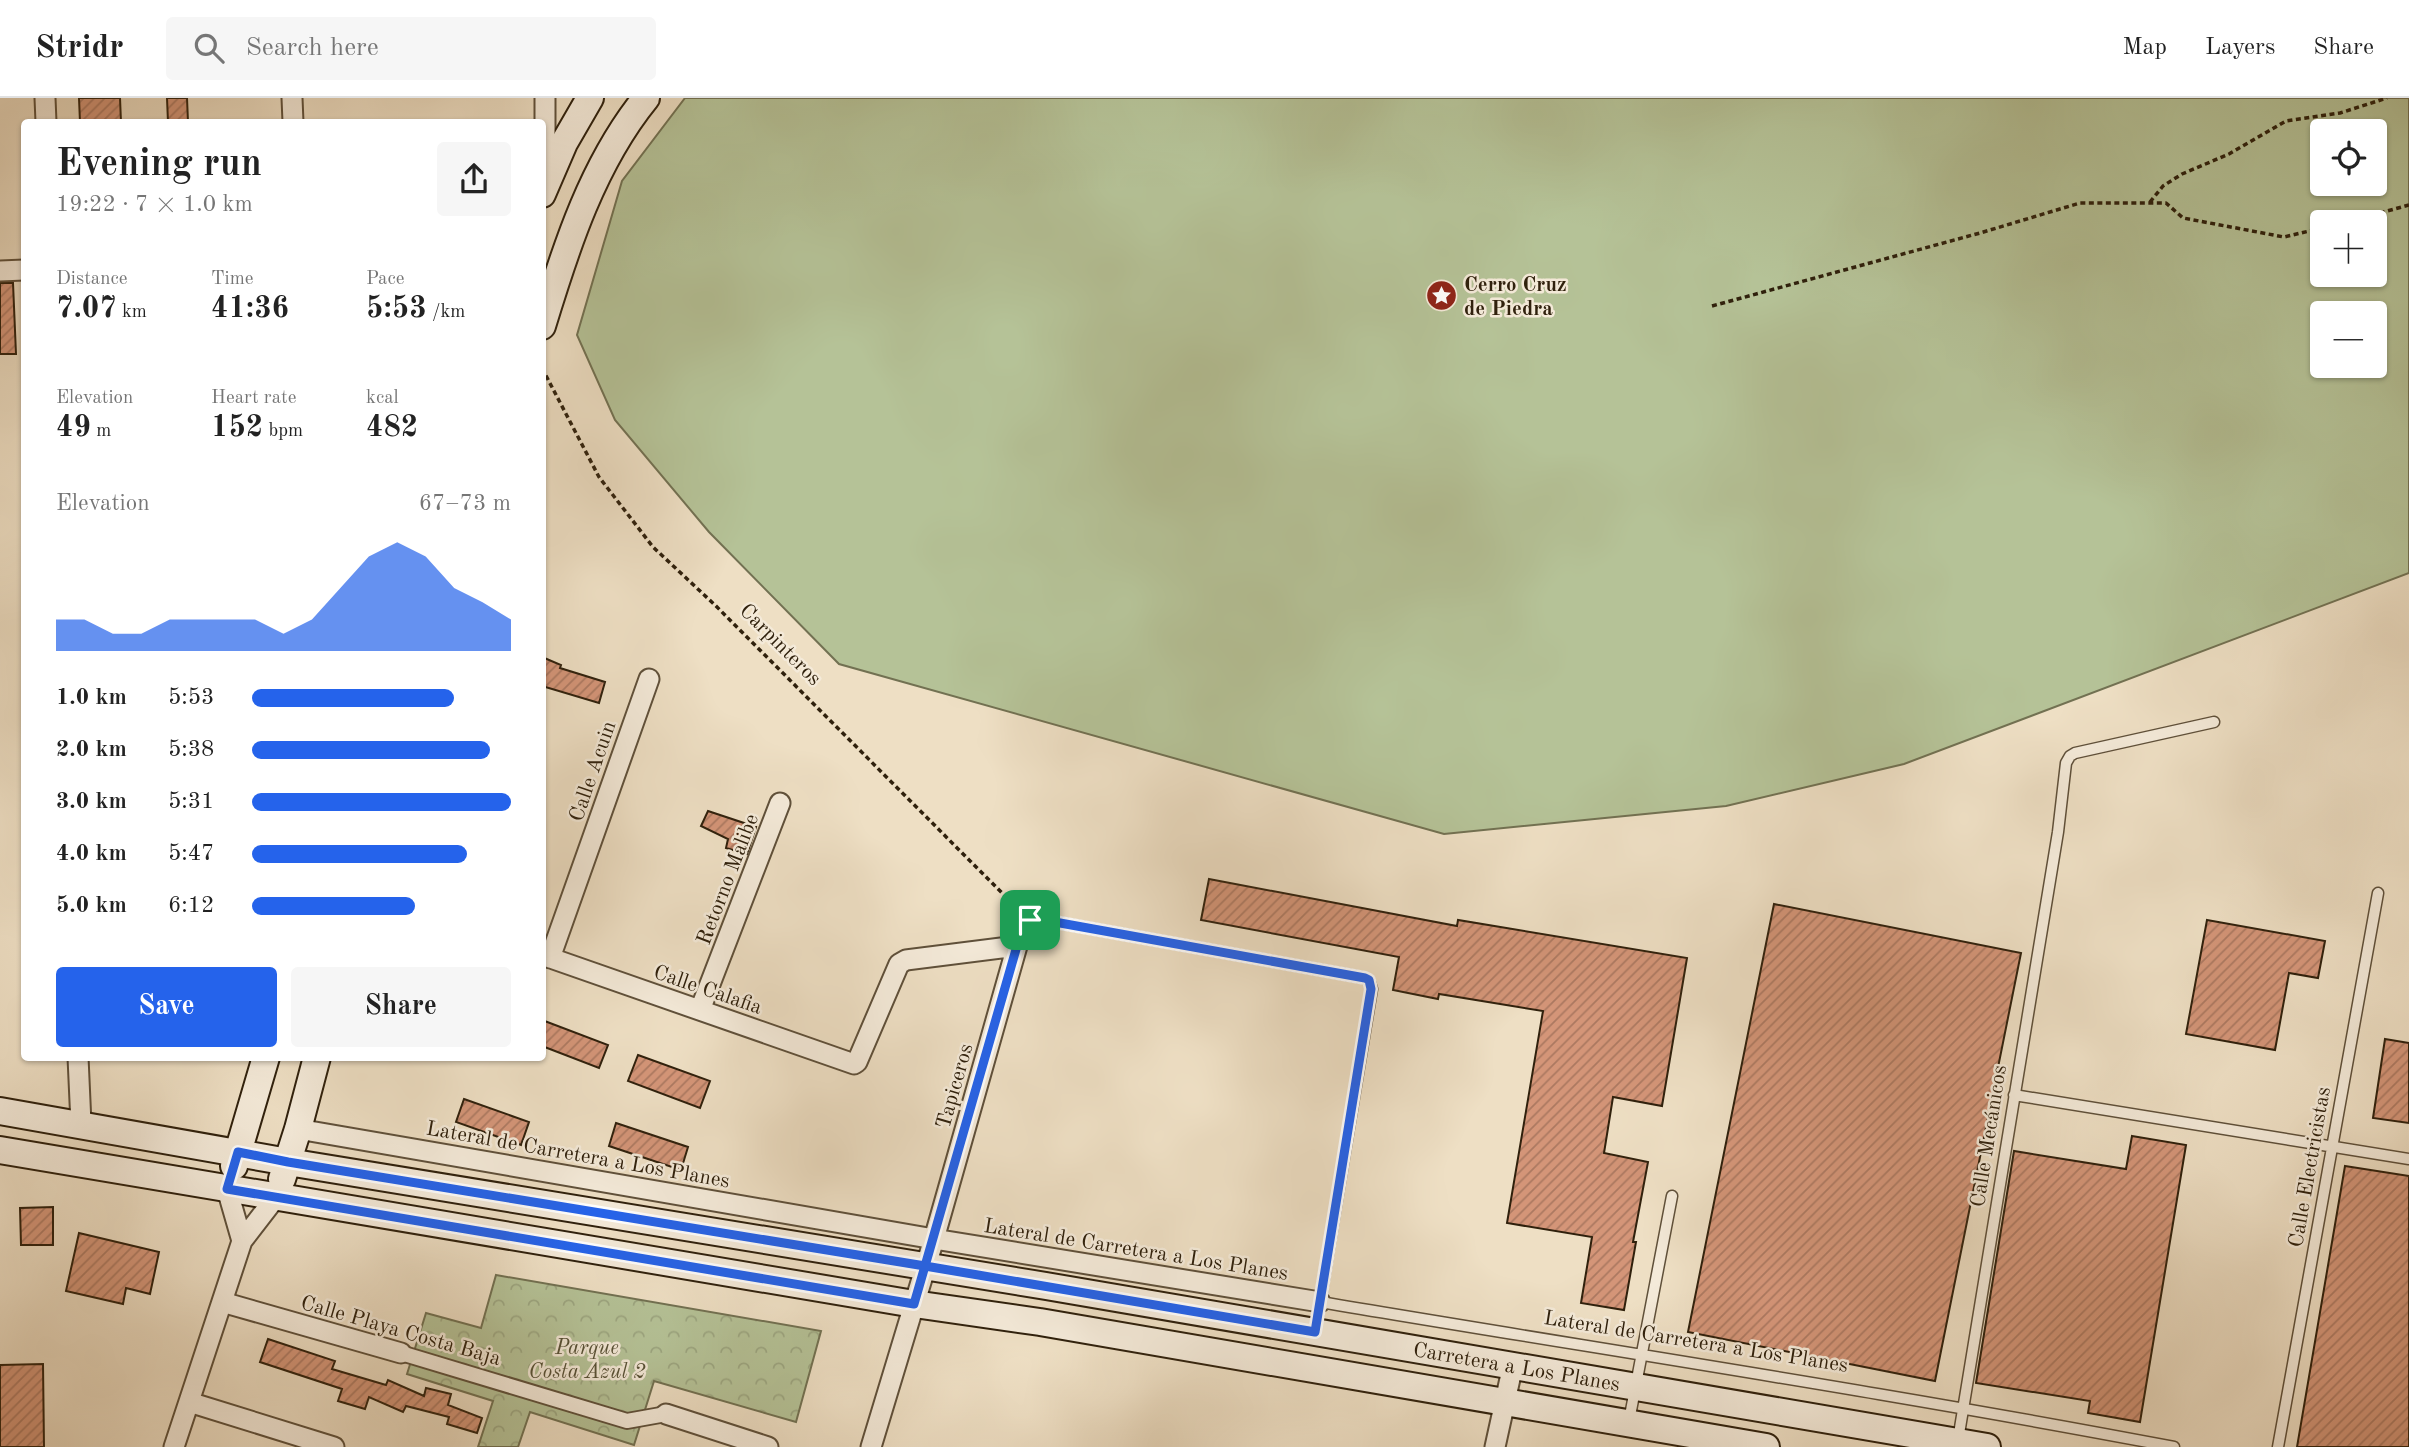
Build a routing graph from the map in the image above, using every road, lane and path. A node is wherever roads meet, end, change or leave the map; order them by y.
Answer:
1 (45, 98) edge
2 (292, 98) edge
3 (545, 98) edge
4 (590, 98) edge
5 (646, 98) edge
6 (2387, 98) edge
7 (46, 119) edge
8 (293, 119) edge
9 (545, 119) edge
10 (546, 186) edge
11 (2150, 203) junction
12 (2409, 205) edge
13 (2387, 211) edge
14 (2310, 231) edge
15 (21, 270) edge
16 (0, 271) edge
17 (1712, 306) dead end
18 (546, 313) edge
19 (546, 376) edge
20 (649, 679) dead end
21 (2214, 722) dead end
22 (780, 803) dead end
23 (2378, 893) dead end
24 (1030, 920) junction
25 (1017, 946) junction
26 (546, 957) edge
27 (700, 1010) junction
28 (79, 1061) edge
29 (265, 1061) edge
30 (316, 1061) edge
31 (2014, 1095) junction
32 (0, 1111) edge
33 (81, 1124) junction
34 (298, 1129) junction
35 (2332, 1146) junction
36 (0, 1150) edge
37 (238, 1152) junction
38 (2409, 1159) edge
39 (288, 1162) junction
40 (227, 1189) junction
41 (1672, 1196) dead end
42 (276, 1197) junction
43 (934, 1239) junction
44 (242, 1241) junction
45 (925, 1266) junction
46 (222, 1302) junction
47 (1320, 1302) junction
48 (914, 1304) junction
49 (1315, 1332) junction
50 (401, 1353) joint
51 (1641, 1356) junction
52 (1513, 1365) junction
53 (1636, 1388) junction
54 (189, 1402) junction
55 (1505, 1403) junction
56 (1963, 1407) junction
57 (666, 1413) joint
58 (1629, 1424) junction
59 (1957, 1444) edge
60 (174, 1447) edge
61 (334, 1447) edge
62 (768, 1447) edge
63 (871, 1447) edge
64 (1495, 1447) edge
65 (1766, 1447) edge
66 (1987, 1447) edge
67 (2175, 1447) edge
68 (2278, 1447) edge

1 - 7 street
2 - 8 street
3 - 9 street
4 - 10 main road
5 - 18 main road
6 - 11 path
11 - 14 path
11 - 17 path
12 - 13 path
15 - 16 street
19 - 24 path, Carpinteros
20 - 26 street, Calle Acuin
21 - 31 lane, Calle Mecánicos
22 - 27 street, Retorno Malibe
23 - 35 lane, Calle Electricistas
24 - 25 lane
24 - 47 lane
25 - 27 street, Calle Calafia
25 - 43 street, Tapiceros
26 - 27 street, Calle Calafia
28 - 33 street
29 - 37 main road
30 - 34 main road
31 - 35 lane
31 - 56 lane, Calle Mecánicos
32 - 33 main road, Carretera a Los Planes
33 - 37 main road, Carretera a Los Planes
34 - 39 main road
34 - 43 street, Lateral de Carretera a Los Planes
35 - 38 lane
35 - 68 lane, Calle Electricistas
36 - 40 main road, Carretera a Los Planes
37 - 39 main road, Carretera a Los Planes
37 - 40 main road
39 - 42 main road
39 - 45 main road, Carretera a Los Planes
40 - 42 main road, Carretera a Los Planes
40 - 44 street
41 - 51 lane
42 - 44 street
42 - 48 main road, Carretera a Los Planes
43 - 45 street, Tapiceros
43 - 47 street, Lateral de Carretera a Los Planes
44 - 46 street
45 - 48 street, Tapiceros
45 - 49 main road, Carretera a Los Planes
46 - 50 street, Calle Playa Costa Baja
46 - 54 street
47 - 49 lane
47 - 51 lane, Lateral de Carretera a Los Planes
48 - 55 main road, Carretera a Los Planes
48 - 63 street, Tapiceros
49 - 52 main road, Carretera a Los Planes
50 - 57 street, Calle Playa Costa Baja
51 - 53 lane
51 - 56 lane, Lateral de Carretera a Los Planes
52 - 53 main road, Carretera a Los Planes
52 - 55 street
53 - 58 lane
53 - 59 main road, Carretera a Los Planes
54 - 60 street
54 - 61 street
55 - 58 main road, Carretera a Los Planes
55 - 64 street
56 - 59 lane, Calle Mecánicos
56 - 67 lane, Lateral de Carretera a Los Planes
57 - 62 street, Calle Playa Costa Baja
58 - 65 main road, Carretera a Los Planes
59 - 66 main road, Carretera a Los Planes

